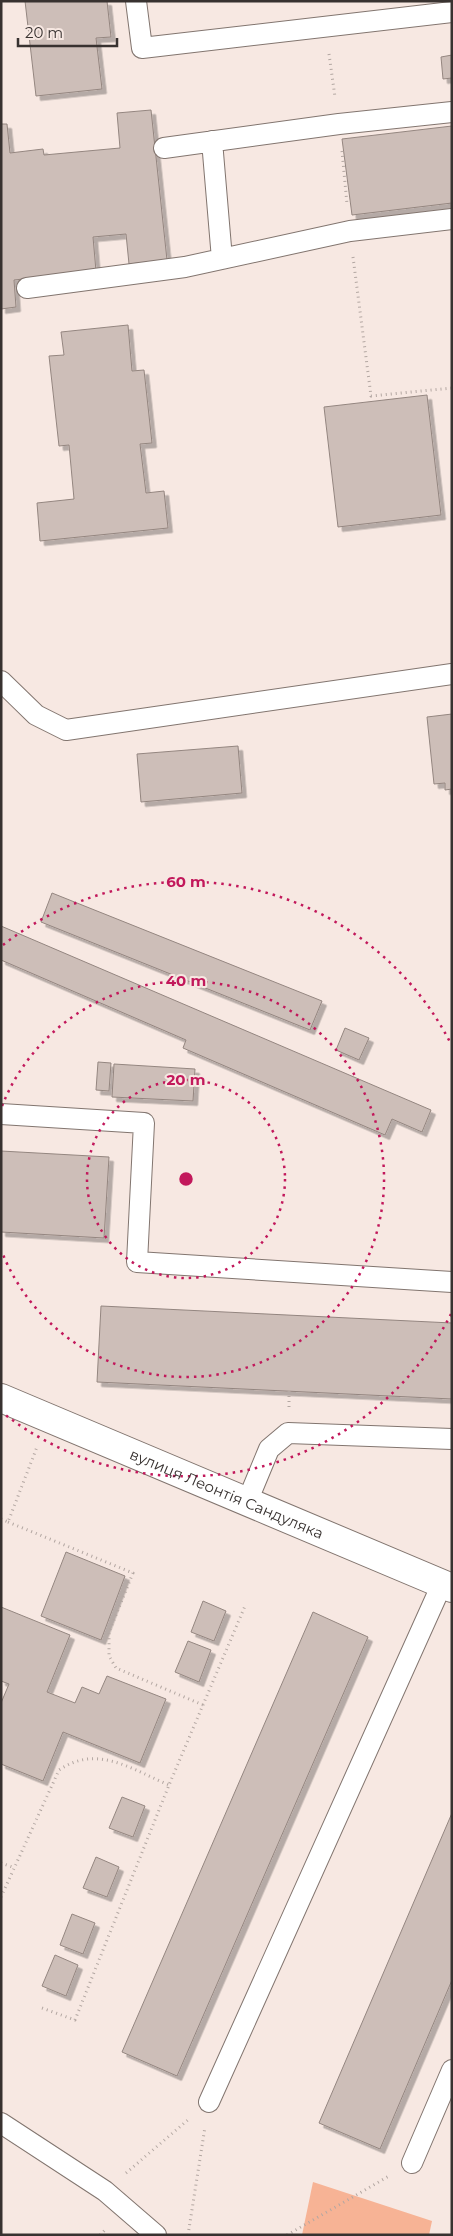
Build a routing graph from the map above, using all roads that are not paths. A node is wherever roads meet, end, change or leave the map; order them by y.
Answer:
1 (136, 1) edge
2 (452, 12) edge
3 (452, 112) edge
4 (212, 141) junction
5 (164, 148) dead end
6 (452, 219) edge
7 (222, 259) junction
8 (27, 288) dead end
9 (452, 674) edge
10 (1, 681) edge
11 (1, 1114) edge
12 (452, 1282) edge
13 (1, 1398) edge
14 (452, 1439) edge
15 (246, 1502) junction
16 (447, 1586) edge
17 (452, 2070) edge
18 (209, 2102) road end
19 (1, 2123) edge
20 (412, 2163) road end
21 (156, 2235) edge

1 - 2 lane
3 - 4 lane
4 - 5 lane
4 - 7 lane
6 - 7 lane
7 - 8 lane
9 - 10 lane
11 - 12 lane
13 - 15 street, вулиця Леонтія Сандуляка
14 - 15 lane
15 - 16 street, вулиця Леонтія Сандуляка
16 - 18 lane
17 - 20 lane
19 - 21 lane

